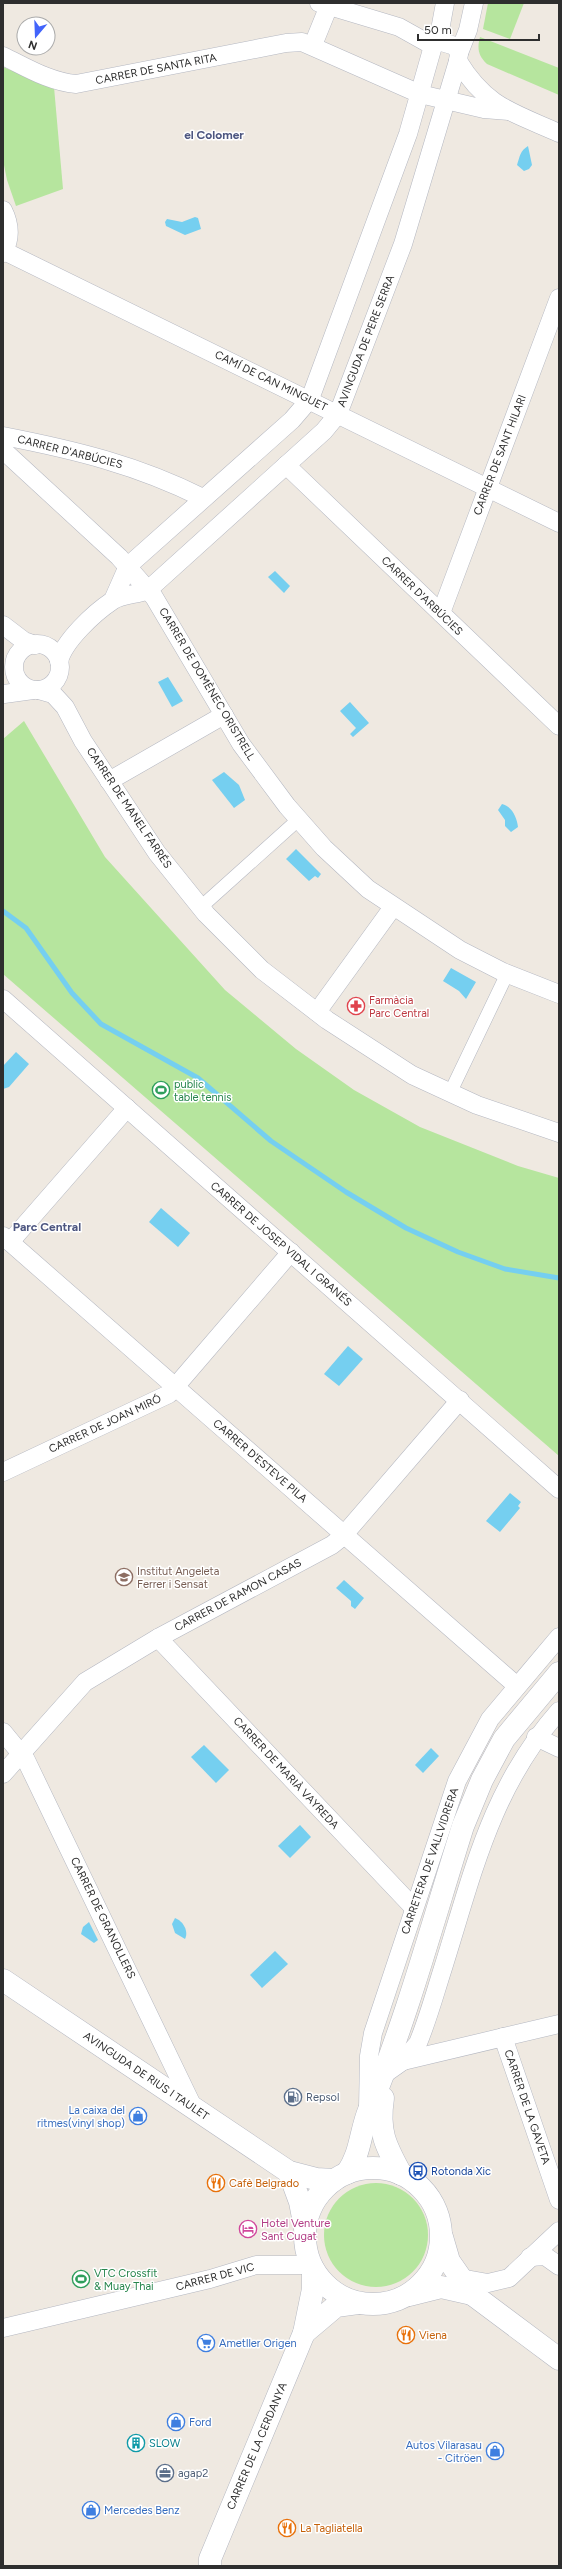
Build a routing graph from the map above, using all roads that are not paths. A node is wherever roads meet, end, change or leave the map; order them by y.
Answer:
1 (445, 3) edge
2 (474, 3) edge
3 (326, 4) edge
4 (436, 43) junction
5 (313, 45) junction
6 (3, 56) edge
7 (458, 57) junction
8 (420, 94) junction
9 (449, 94) junction
10 (509, 111) junction
11 (559, 133) edge
12 (3, 210) edge
13 (4, 252) edge
14 (559, 298) edge
15 (310, 399) junction
16 (338, 414) junction
17 (3, 436) edge
18 (4, 455) edge
19 (286, 465) junction
20 (488, 487) junction
21 (203, 498) junction
22 (559, 522) edge
23 (128, 566) junction
24 (148, 590) junction
25 (113, 600) junction
26 (441, 613) junction
27 (3, 625) edge
28 (3, 630) edge
29 (68, 641) junction
30 (39, 645) junction
31 (59, 664) junction
32 (15, 667) junction
33 (36, 690) junction
34 (3, 695) edge
35 (65, 707) junction
36 (224, 715) junction
37 (559, 726) edge
38 (109, 781) junction
39 (299, 819) junction
40 (201, 907) junction
41 (393, 907) junction
42 (507, 974) junction
43 (559, 994) edge
44 (3, 999) edge
45 (317, 1012) junction
46 (450, 1093) junction
47 (126, 1108) junction
48 (559, 1133) edge
49 (6, 1239) edge
50 (291, 1252) junction
51 (176, 1387) junction
52 (460, 1400) junction
53 (3, 1472) edge
54 (559, 1488) edge
55 (344, 1534) junction
56 (559, 1637) edge
57 (158, 1638) junction
58 (559, 1673) edge
59 (517, 1686) junction
60 (559, 1711) edge
61 (3, 1732) edge
62 (536, 1738) junction
63 (559, 1748) edge
64 (21, 1753) junction
65 (3, 1774) edge
66 (414, 1908) junction
67 (3, 1980) edge
68 (559, 2024) edge
69 (503, 2037) junction
70 (403, 2061) junction
71 (386, 2073) junction
72 (194, 2109) junction
73 (368, 2113) junction
74 (289, 2172) junction
75 (401, 2174) junction
76 (340, 2176) junction
77 (559, 2200) edge
78 (305, 2228) junction
79 (559, 2231) edge
80 (442, 2237) junction
81 (530, 2257) junction
82 (559, 2266) edge
83 (312, 2267) junction
84 (466, 2286) junction
85 (408, 2295) junction
86 (358, 2303) junction
87 (3, 2328) edge
88 (304, 2332) junction
89 (559, 2359) edge
90 (208, 2564) edge

1 - 4 street
2 - 7 street
3 - 4 street
3 - 5 street
4 - 7 street
4 - 8 street, AVINGUDA DE PERE SERRA
5 - 6 street, CARRER DE SANTA RITA
5 - 8 street, CARRER DE SANTA RITA
7 - 9 street, AVINGUDA DE PERE SERRA
7 - 10 street
8 - 9 street, CARRER DE SANTA RITA
8 - 15 street, AVINGUDA DE PERE SERRA
9 - 10 street, CARRER DE SANTA RITA
9 - 16 street, AVINGUDA DE PERE SERRA
10 - 11 street
12 - 13 street
13 - 15 street, CAMÍ DE CAN MINGUET
14 - 20 street, CARRER DE SANT HILARI
15 - 16 street, CAMÍ DE CAN MINGUET
15 - 21 street, AVINGUDA DE PERE SERRA
16 - 19 street, AVINGUDA DE PERE SERRA
16 - 20 street, CAMÍ DE CAN MINGUET
17 - 21 street, CARRER D'ARBÚCIES
18 - 23 street, CARRER DE DOMÈNEC ORISTRELL
19 - 24 street, AVINGUDA DE PERE SERRA
19 - 26 street, CARRER D'ARBÚCIES
20 - 22 street, CAMÍ DE CAN MINGUET
20 - 26 street, CARRER DE SANT HILARI
21 - 23 street, AVINGUDA DE PERE SERRA
23 - 24 street, CARRER DE DOMÈNEC ORISTRELL
23 - 25 street, AVINGUDA DE PERE SERRA
24 - 25 street, AVINGUDA DE PERE SERRA
24 - 36 street, CARRER DE DOMÈNEC ORISTRELL
25 - 29 street, AVINGUDA DE PERE SERRA
26 - 37 street, CARRER D'ARBÚCIES
27 - 30 street
28 - 32 street
29 - 30 street, AVINGUDA DE PERE SERRA
29 - 31 street, AVINGUDA DE PERE SERRA
30 - 31 street
30 - 32 street
31 - 33 street
31 - 35 street, CARRER DE MANEL FARRÉS
32 - 33 street
32 - 34 street
33 - 34 street
33 - 35 street, CARRER DE MANEL FARRÉS
35 - 38 street, CARRER DE MANEL FARRÉS
36 - 38 street
36 - 39 street, CARRER DE DOMÈNEC ORISTRELL
38 - 40 street, CARRER DE MANEL FARRÉS
39 - 40 street
39 - 41 street, CARRER DE DOMÈNEC ORISTRELL
40 - 45 street, CARRER DE MANEL FARRÉS
41 - 42 street, CARRER DE DOMÈNEC ORISTRELL
41 - 45 street
42 - 43 street, CARRER DE DOMÈNEC ORISTRELL
42 - 46 street
44 - 47 street, CARRER DE JOSEP VIDAL I GRANÉS
45 - 46 street, CARRER DE MANEL FARRÉS
46 - 48 street, CARRER DE MANEL FARRÉS
47 - 49 street
47 - 50 street, CARRER DE JOSEP VIDAL I GRANÉS
49 - 51 street, CARRER D'ESTEVE PILA
50 - 51 street, CARRER DE JOAN MIRÓ
50 - 52 street, CARRER DE JOSEP VIDAL I GRANÉS
51 - 53 street, CARRER DE JOAN MIRÓ
51 - 55 street, CARRER D'ESTEVE PILA
52 - 54 street, CARRER DE JOSEP VIDAL I GRANÉS
52 - 55 street, CARRER DE RAMON CASAS
55 - 57 street, CARRER DE RAMON CASAS
55 - 59 street, CARRER D'ESTEVE PILA
56 - 59 street, CARRETERA DE VALLVIDRERA
57 - 64 street, CARRER DE RAMON CASAS
57 - 66 street, CARRER DE MARIÀ VAYREDA
58 - 71 main road, CARRETERA DE VALLVIDRERA
59 - 66 street, CARRETERA DE VALLVIDRERA
60 - 62 street
61 - 64 street, CARRER DE GRANOLLERS
62 - 63 street
62 - 70 street
64 - 65 street, CARRER DE RAMON CASAS
64 - 72 street, CARRER DE GRANOLLERS
66 - 73 street, CARRETERA DE VALLVIDRERA
67 - 72 main road, AVINGUDA DE RIUS I TAULET
68 - 69 street
69 - 70 street
69 - 77 street, CARRER DE LA GAVETA
70 - 71 street
71 - 73 main road, CARRETERA DE VALLVIDRERA
71 - 75 main road, CARRETERA DE VALLVIDRERA
72 - 74 main road, AVINGUDA DE RIUS I TAULET
73 - 76 main road, CARRETERA DE VALLVIDRERA
74 - 76 main road, AVINGUDA DE RIUS I TAULET
74 - 78 main road
75 - 76 main road
75 - 80 main road
76 - 78 main road
78 - 83 main road
79 - 81 street
80 - 84 main road
80 - 85 main road
81 - 82 street
81 - 84 street
83 - 86 main road
83 - 87 street, CARRER DE VIC
83 - 88 main road, CARRER DE LA CERDANYA
84 - 85 main road
84 - 89 main road
85 - 86 main road
86 - 88 main road, CARRER DE LA CERDANYA
88 - 90 main road, CARRER DE LA CERDANYA

